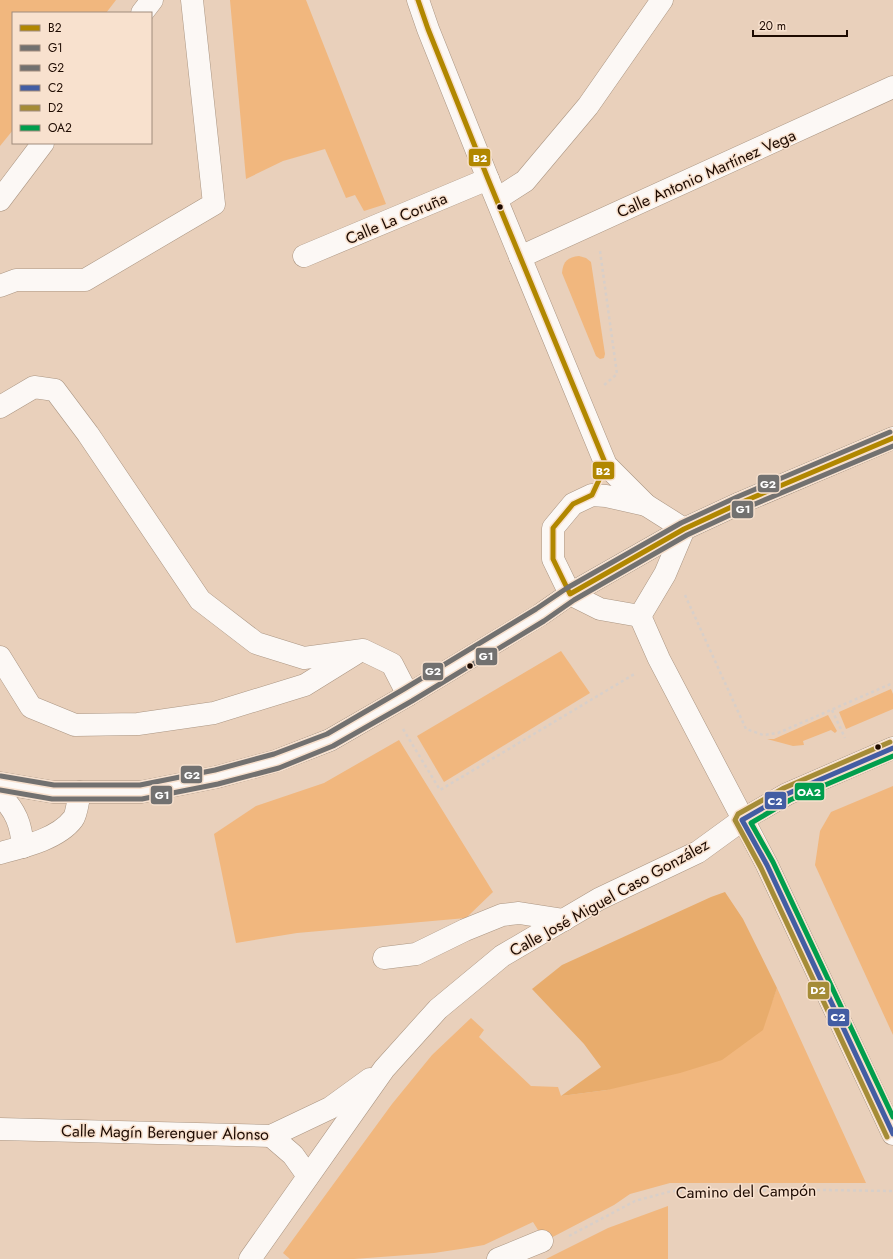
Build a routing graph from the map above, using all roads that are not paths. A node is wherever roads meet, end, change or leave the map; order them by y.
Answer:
1 (152, 0) edge
2 (192, 0) edge
3 (418, 0) edge
4 (662, 0) edge
5 (143, 12) edge
6 (893, 88) edge
7 (42, 144) edge
8 (488, 179) junction
9 (0, 200) edge
10 (497, 200) junction
11 (304, 256) dead end
12 (520, 257) junction
13 (0, 286) edge
14 (0, 407) edge
15 (893, 438) edge
16 (606, 465) junction
17 (592, 495) junction
18 (646, 505) junction
19 (684, 529) junction
20 (570, 594) junction
21 (640, 616) junction
22 (363, 650) junction
23 (0, 657) edge
24 (408, 695) junction
25 (893, 748) edge
26 (0, 783) edge
27 (80, 792) junction
28 (0, 795) edge
29 (742, 820) junction
30 (22, 847) junction
31 (0, 853) edge
32 (564, 920) junction
33 (384, 958) dead end
34 (384, 1070) junction
35 (0, 1129) edge
36 (893, 1134) edge
37 (272, 1136) junction
38 (308, 1176) junction
39 (542, 1241) road end
40 (250, 1259) edge
41 (498, 1259) edge

1 - 5 main road
2 - 13 main road
3 - 8 main road
4 - 10 main road
6 - 12 main road, Calle Antonio Martínez Vega
7 - 9 main road
8 - 10 main road
8 - 11 main road, Calle La Coruña
10 - 12 main road
12 - 16 main road
14 - 22 main road
15 - 19 main road
16 - 17 main road
16 - 18 main road
17 - 18 main road
17 - 20 main road
18 - 19 main road
19 - 20 main road
19 - 21 main road
20 - 21 main road
20 - 24 main road
21 - 29 main road
22 - 23 main road
22 - 24 main road
24 - 27 main road
25 - 29 main road, Calle José Miguel Caso González
26 - 27 main road
27 - 30 main road
28 - 30 main road
29 - 32 main road, Calle José Miguel Caso González
29 - 36 main road
30 - 31 main road
32 - 33 main road
32 - 34 main road, Calle José Miguel Caso González
34 - 37 main road, Calle Magín Berenguer Alonso
34 - 38 main road, Calle José Miguel Caso González
35 - 37 main road, Calle Magín Berenguer Alonso
37 - 38 main road
38 - 40 main road, Calle José Miguel Caso González
39 - 41 main road

